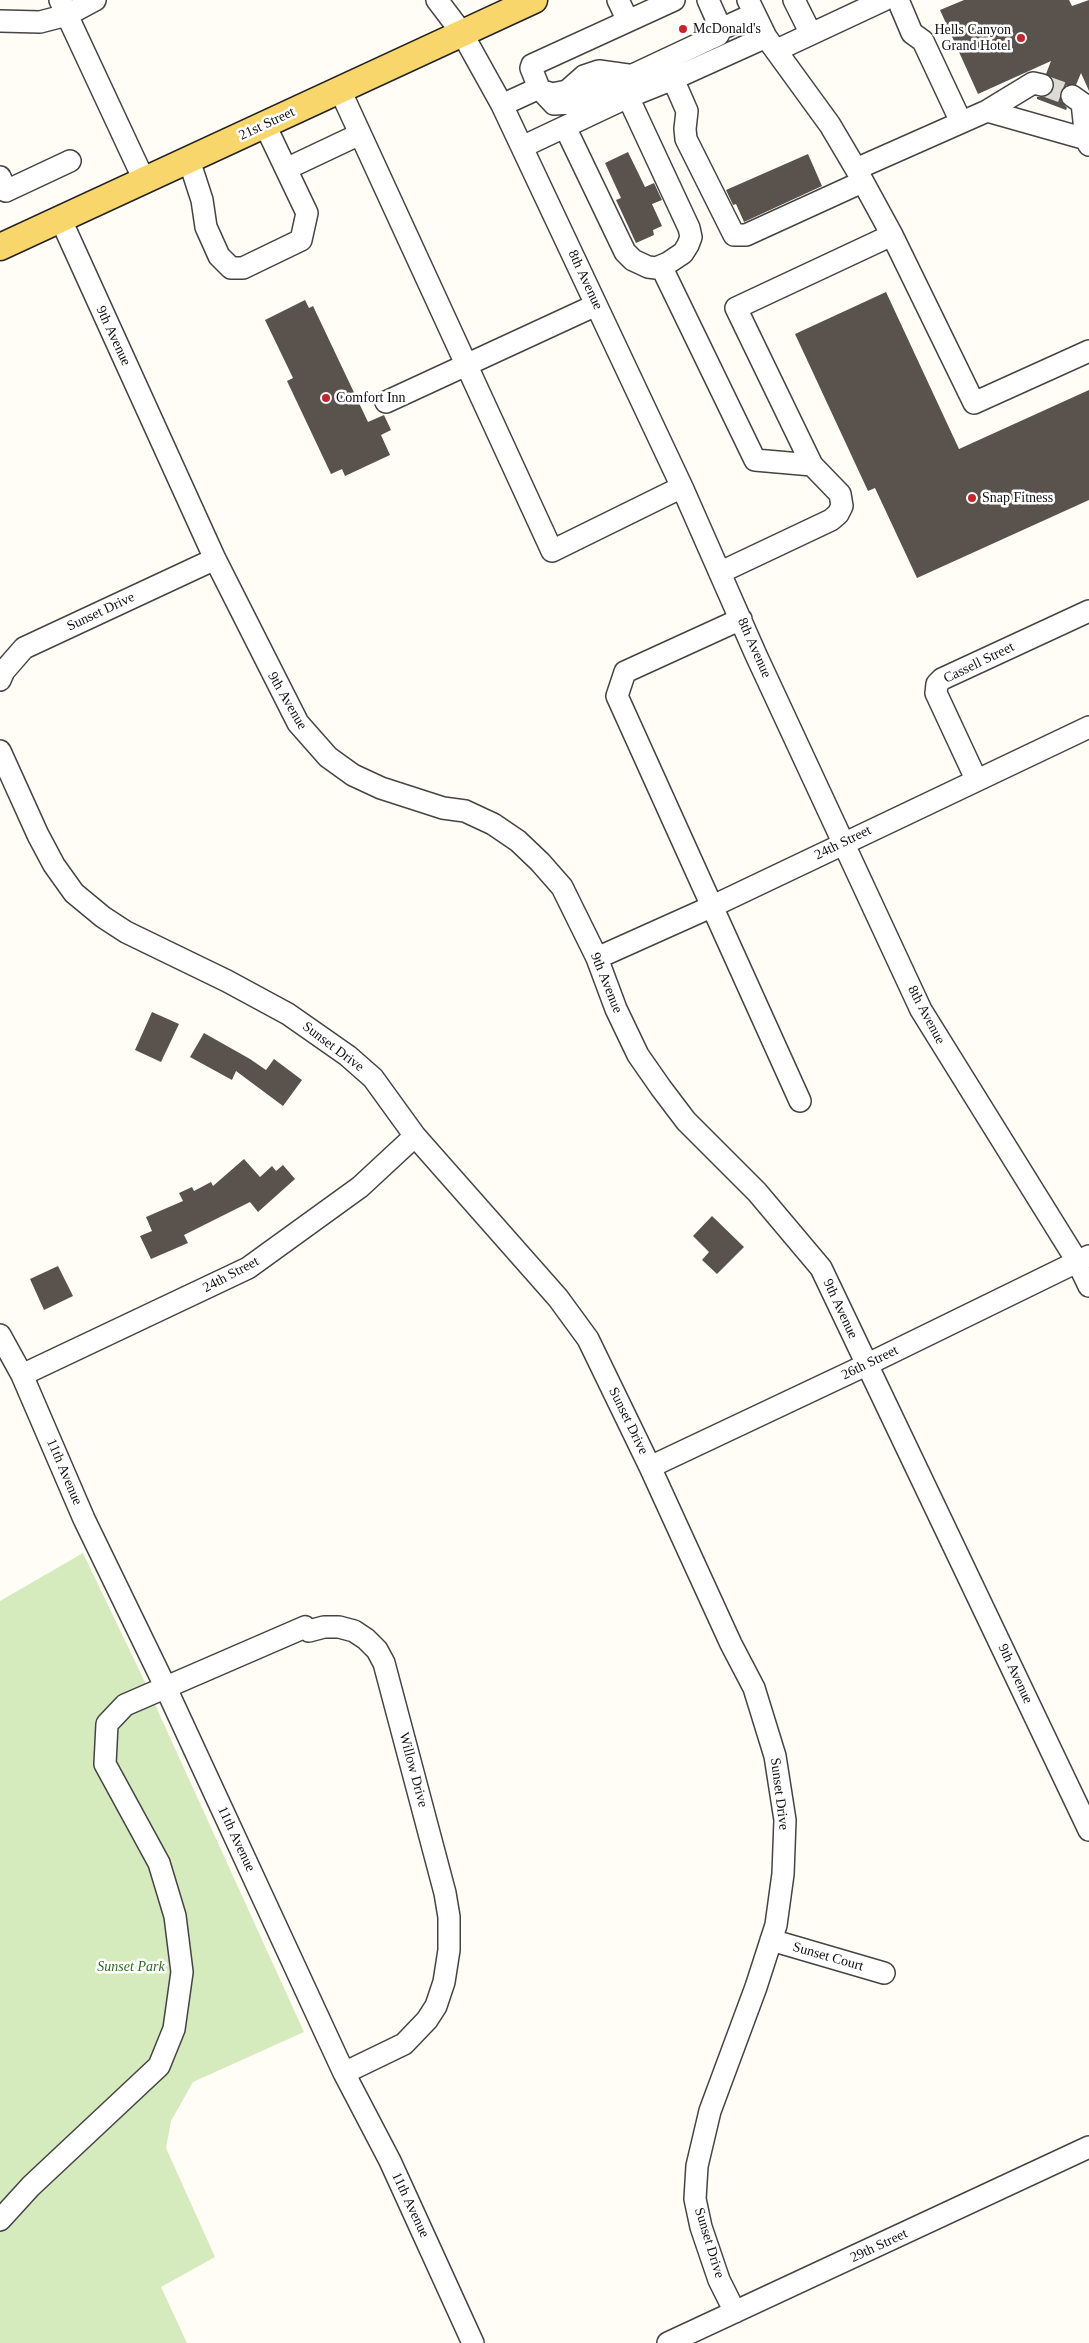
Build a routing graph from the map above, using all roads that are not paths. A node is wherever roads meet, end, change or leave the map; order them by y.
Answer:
1 (95, 0) edge
2 (437, 0) edge
3 (534, 0) edge
4 (618, 0) edge
5 (674, 0) edge
6 (708, 0) edge
7 (794, 0) edge
8 (884, 0) edge
9 (898, 0) edge
10 (64, 7) edge
11 (751, 7) edge
12 (0, 21) edge
13 (628, 21) junction
14 (721, 29) junction
15 (462, 33) junction
16 (811, 34) junction
17 (772, 43) junction
18 (673, 80) junction
19 (1042, 85) tunnel mouth
20 (539, 88) junction
21 (340, 90) junction
22 (1072, 96) tunnel mouth
23 (628, 97) junction
24 (502, 105) junction
25 (987, 110) junction
26 (961, 122) junction
27 (265, 125) junction
28 (565, 127) junction
29 (360, 134) junction
30 (1088, 142) edge
31 (522, 147) junction
32 (188, 160) junction
33 (70, 161) dead end
34 (286, 169) junction
35 (859, 175) junction
36 (0, 177) edge
37 (144, 180) junction
38 (60, 220) junction
39 (892, 235) junction
40 (0, 247) edge
41 (662, 266) junction
42 (596, 305) junction
43 (1089, 351) edge
44 (466, 365) junction
45 (386, 402) dead end
46 (812, 465) junction
47 (682, 487) junction
48 (215, 559) junction
49 (721, 572) junction
50 (1089, 611) edge
51 (741, 619) junction
52 (0, 680) edge
53 (1089, 727) edge
54 (0, 751) edge
55 (976, 779) junction
56 (844, 843) junction
57 (714, 906) junction
58 (597, 958) junction
59 (800, 1102) dead end
60 (415, 1136) junction
61 (1083, 1259) edge
62 (1089, 1286) edge
63 (0, 1335) edge
64 (866, 1365) junction
65 (22, 1375) junction
66 (650, 1467) junction
67 (165, 1686) junction
68 (1089, 1830) edge
69 (771, 1940) junction
70 (884, 1974) dead end
71 (344, 2073) junction
72 (1089, 2147) edge
73 (0, 2220) edge
74 (734, 2312) junction
75 (473, 2343) edge
76 (668, 2343) edge

1 - 10 street
2 - 15 street, 8th Avenue
3 - 15 main road, 21st Street
4 - 13 street
5 - 13 street
6 - 14 street
7 - 16 street
8 - 16 street
9 - 26 street
10 - 12 street
10 - 37 street
11 - 14 street
11 - 17 street
13 - 20 street
14 - 20 street
15 - 21 main road, 21st Street
15 - 24 street, 8th Avenue
16 - 17 street
17 - 18 street
17 - 35 street
18 - 23 street
18 - 35 street
19 - 25 street
20 - 24 street
21 - 27 main road, 21st Street
21 - 29 street
22 - 30 street
23 - 28 street
23 - 41 street
24 - 31 street, 8th Avenue
25 - 26 street
25 - 30 street
26 - 35 street
27 - 32 main road, 21st Street
27 - 34 street
28 - 31 street
28 - 41 street
29 - 34 street
29 - 44 street
31 - 42 street, 8th Avenue
32 - 34 street
32 - 37 main road, 21st Street
33 - 36 street
35 - 39 street
37 - 38 main road, 21st Street
38 - 40 main road, 21st Street
38 - 48 street, 9th Avenue
39 - 43 street
39 - 46 street
41 - 46 street
42 - 44 street
42 - 47 street, 8th Avenue
44 - 45 street
44 - 47 street
46 - 49 street
47 - 49 street, 8th Avenue
48 - 52 street, Sunset Drive
48 - 58 street, 9th Avenue
49 - 51 street, 8th Avenue
50 - 55 street, Cassell Street
51 - 56 street, 8th Avenue
51 - 57 street
53 - 55 street, 24th Street
54 - 60 street, Sunset Drive
55 - 56 street, 24th Street
56 - 57 street, 24th Street
56 - 61 street, 8th Avenue
57 - 58 street, 24th Street
57 - 59 street
58 - 64 street, 9th Avenue
60 - 65 street, 24th Street
60 - 66 street, Sunset Drive
61 - 62 street, 8th Avenue
61 - 64 street, 26th Street
63 - 65 street, 11th Avenue
64 - 66 street, 26th Street
64 - 68 street, 9th Avenue
65 - 67 street, 11th Avenue
66 - 69 street, Sunset Drive
67 - 71 street, 11th Avenue
67 - 71 street, Willow Drive
67 - 73 street, Willow Drive
69 - 70 street, Sunset Court
69 - 74 street, Sunset Drive
71 - 75 street, 11th Avenue
72 - 74 street, 29th Street
74 - 76 street, 29th Street

